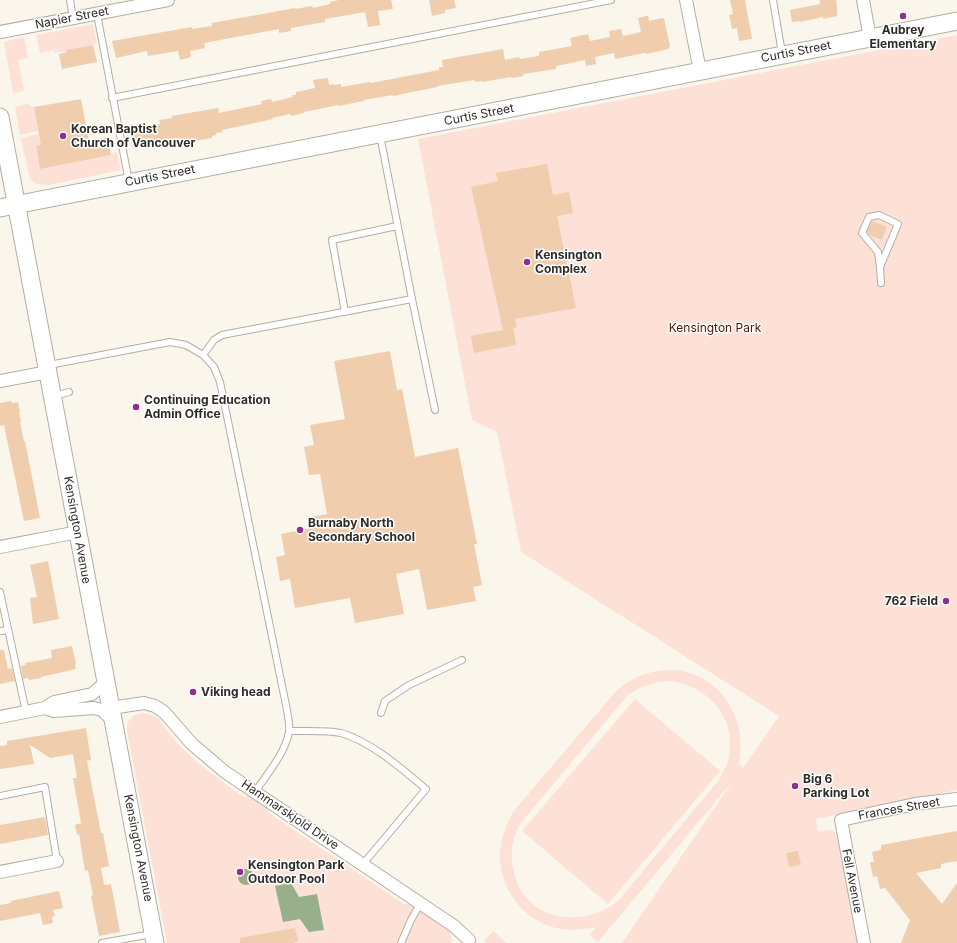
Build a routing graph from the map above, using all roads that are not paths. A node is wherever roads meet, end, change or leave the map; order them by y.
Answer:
1 (70, 0) edge
2 (168, 0) edge
3 (611, 0) edge
4 (686, 0) edge
5 (773, 0) edge
6 (863, 0) edge
7 (97, 14) junction
8 (73, 18) junction
9 (957, 21) edge
10 (0, 32) edge
11 (870, 38) junction
12 (783, 55) junction
13 (700, 71) junction
14 (112, 98) junction
15 (0, 120) edge
16 (380, 134) junction
17 (129, 182) junction
18 (8, 206) edge
19 (398, 226) junction
20 (880, 267) junction
21 (881, 283) dead end
22 (412, 299) junction
23 (345, 312) junction
24 (203, 355) junction
25 (47, 369) junction
26 (0, 381) edge
27 (70, 392) dead end
28 (52, 396) junction
29 (435, 410) dead end
30 (78, 532) junction
31 (0, 547) edge
32 (0, 592) edge
33 (8, 630) junction
34 (0, 632) edge
35 (462, 660) dead end
36 (106, 682) junction
37 (45, 708) junction
38 (26, 712) junction
39 (381, 713) dead end
40 (113, 715) junction
41 (0, 716) edge
42 (289, 731) junction
43 (255, 792) junction
44 (0, 796) edge
45 (957, 799) edge
46 (841, 820) joint
47 (57, 861) joint
48 (363, 864) junction
49 (0, 872) edge
50 (420, 904) junction
51 (154, 938) edge
52 (469, 940) dead end
53 (102, 943) edge
54 (401, 943) edge
55 (864, 943) edge

1 - 8 lane
2 - 7 street, Napier Street
3 - 14 lane
4 - 13 street
5 - 12 lane
6 - 11 street
7 - 8 street, Napier Street
7 - 14 lane
8 - 10 street, Napier Street
9 - 11 street, Curtis Street
11 - 12 street, Curtis Street
12 - 13 street, Curtis Street
13 - 16 street, Curtis Street
14 - 17 lane
15 - 18 street, Kensington Avenue
16 - 17 street, Curtis Street
16 - 19 lane
17 - 18 street, Curtis Street
18 - 25 street, Kensington Avenue
19 - 22 lane
19 - 23 lane
20 - 20 lane
20 - 21 lane
22 - 23 lane
22 - 29 lane
23 - 24 lane
24 - 25 lane
24 - 42 lane
25 - 26 street
25 - 28 street, Kensington Avenue
27 - 28 lane
28 - 30 street, Kensington Avenue
30 - 31 street
30 - 36 street, Kensington Avenue
32 - 33 lane
33 - 34 lane
33 - 38 lane
35 - 39 lane
36 - 37 street
36 - 40 street, Kensington Avenue
37 - 38 street
37 - 40 street
38 - 41 street
40 - 43 street, Hammarskjold Drive
40 - 51 street, Kensington Avenue
42 - 43 lane
42 - 48 lane
43 - 48 street, Hammarskjold Drive
44 - 47 lane
45 - 46 street, Frances Street
46 - 55 street, Fell Avenue
47 - 49 street
48 - 50 street, Hammarskjold Drive
50 - 52 street, Hammarskjold Drive
50 - 54 lane
51 - 53 lane

